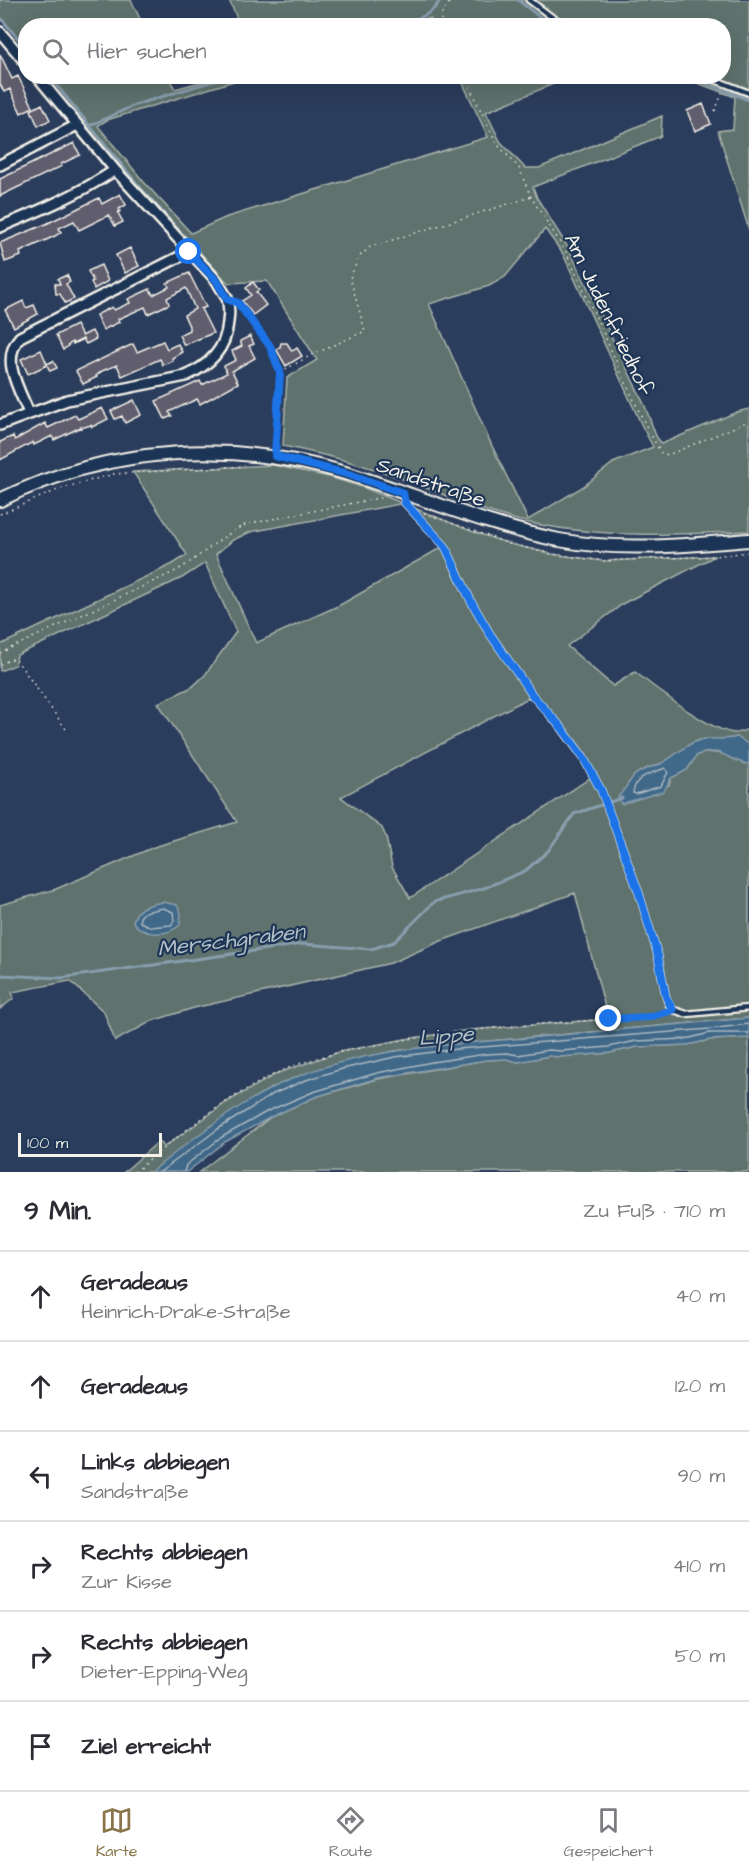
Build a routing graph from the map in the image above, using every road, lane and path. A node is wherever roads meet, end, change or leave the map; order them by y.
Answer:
1 (451, 0) edge
2 (528, 0) edge
3 (441, 18) edge
4 (553, 18) edge
5 (0, 32) edge
6 (18, 53) edge
7 (44, 84) edge
8 (468, 84) edge
9 (726, 84) edge
10 (749, 93) edge
11 (721, 94) dead end
12 (715, 111) dead end
13 (77, 125) junction
14 (0, 165) edge
15 (115, 170) junction
16 (531, 197) junction
17 (0, 227) edge
18 (189, 252) junction
19 (227, 299) junction
20 (280, 372) junction
21 (29, 413) junction
22 (749, 421) edge
23 (0, 425) edge
24 (275, 456) junction
25 (249, 466) dead end
26 (388, 497) dead end
27 (404, 498) junction
28 (0, 500) edge
29 (0, 514) edge
30 (749, 540) edge
31 (510, 544) dead end
32 (749, 552) edge
33 (715, 556) dead end
34 (0, 653) edge
35 (0, 664) edge
36 (68, 732) dead end
37 (749, 1008) edge
38 (673, 1010) junction
39 (135, 1172) edge

1 - 3 path
2 - 4 lane
5 - 6 street
7 - 13 street
8 - 16 path, Am Judenfriedhof
9 - 10 lane
11 - 12 path
13 - 14 street
13 - 15 street
15 - 17 street
15 - 18 street
16 - 20 path
16 - 22 path, Am Judenfriedhof
18 - 19 street
18 - 21 street
19 - 20 path
19 - 21 street
20 - 24 path
21 - 23 street
24 - 27 main road, Sandstraße
24 - 28 main road, Sandstraße
25 - 29 path
26 - 34 path
27 - 30 main road, Sandstraße
27 - 31 path
27 - 38 lane
32 - 33 path
35 - 36 path
37 - 38 lane
38 - 39 path

